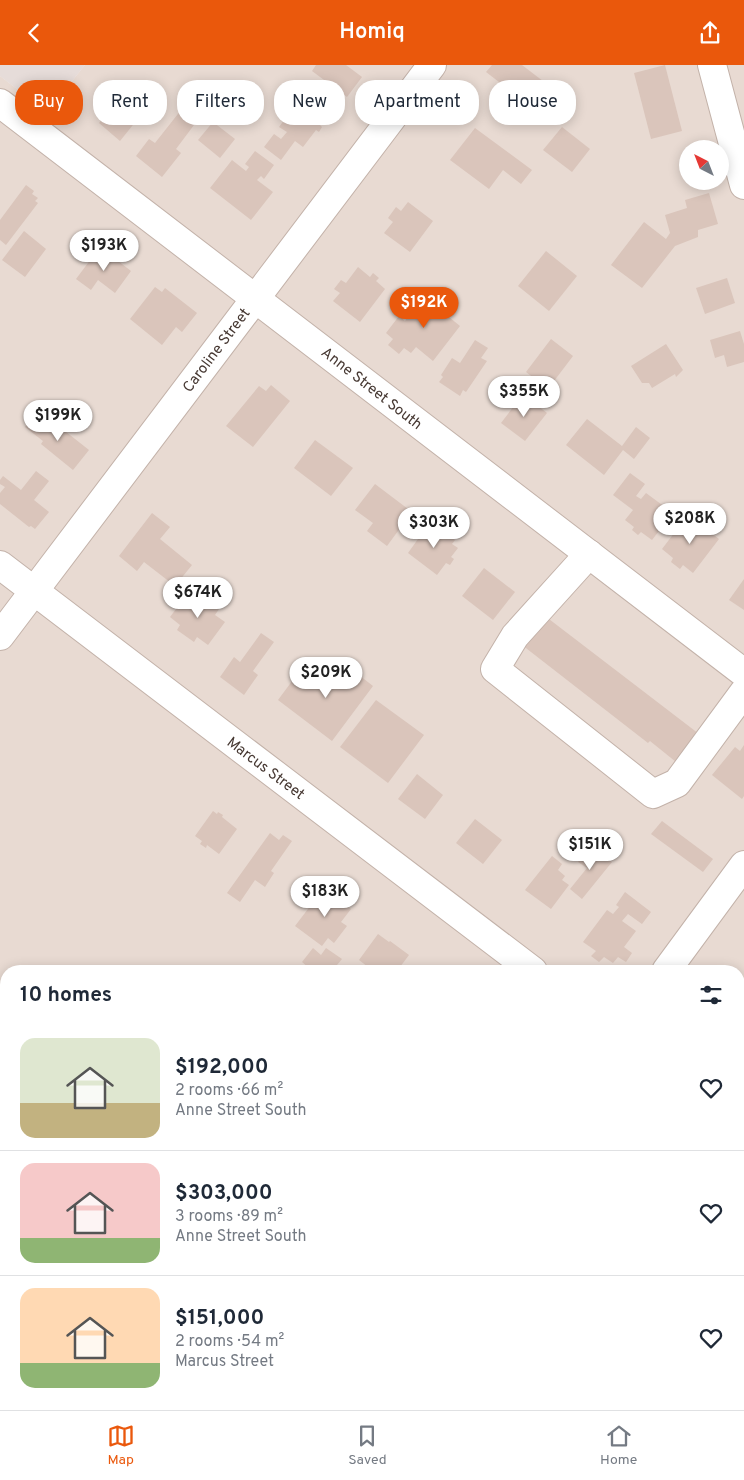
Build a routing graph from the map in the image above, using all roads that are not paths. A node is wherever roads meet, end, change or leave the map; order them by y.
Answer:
1 (432, 65) edge
2 (712, 65) edge
3 (0, 103) edge
4 (744, 185) edge
5 (256, 298) junction
6 (589, 554) junction
7 (0, 565) edge
8 (34, 591) junction
9 (0, 636) edge
10 (744, 673) edge
11 (744, 692) edge
12 (744, 865) edge
13 (525, 965) edge
14 (670, 965) edge

1 - 5 street, Caroline Street
2 - 4 street
3 - 5 street, Anne Street South
5 - 6 street, Anne Street South
5 - 8 street, Caroline Street
6 - 10 street, Anne Street South
6 - 11 street
7 - 8 street, Marcus Street
8 - 9 street, Caroline Street
8 - 13 street, Marcus Street
12 - 14 street

